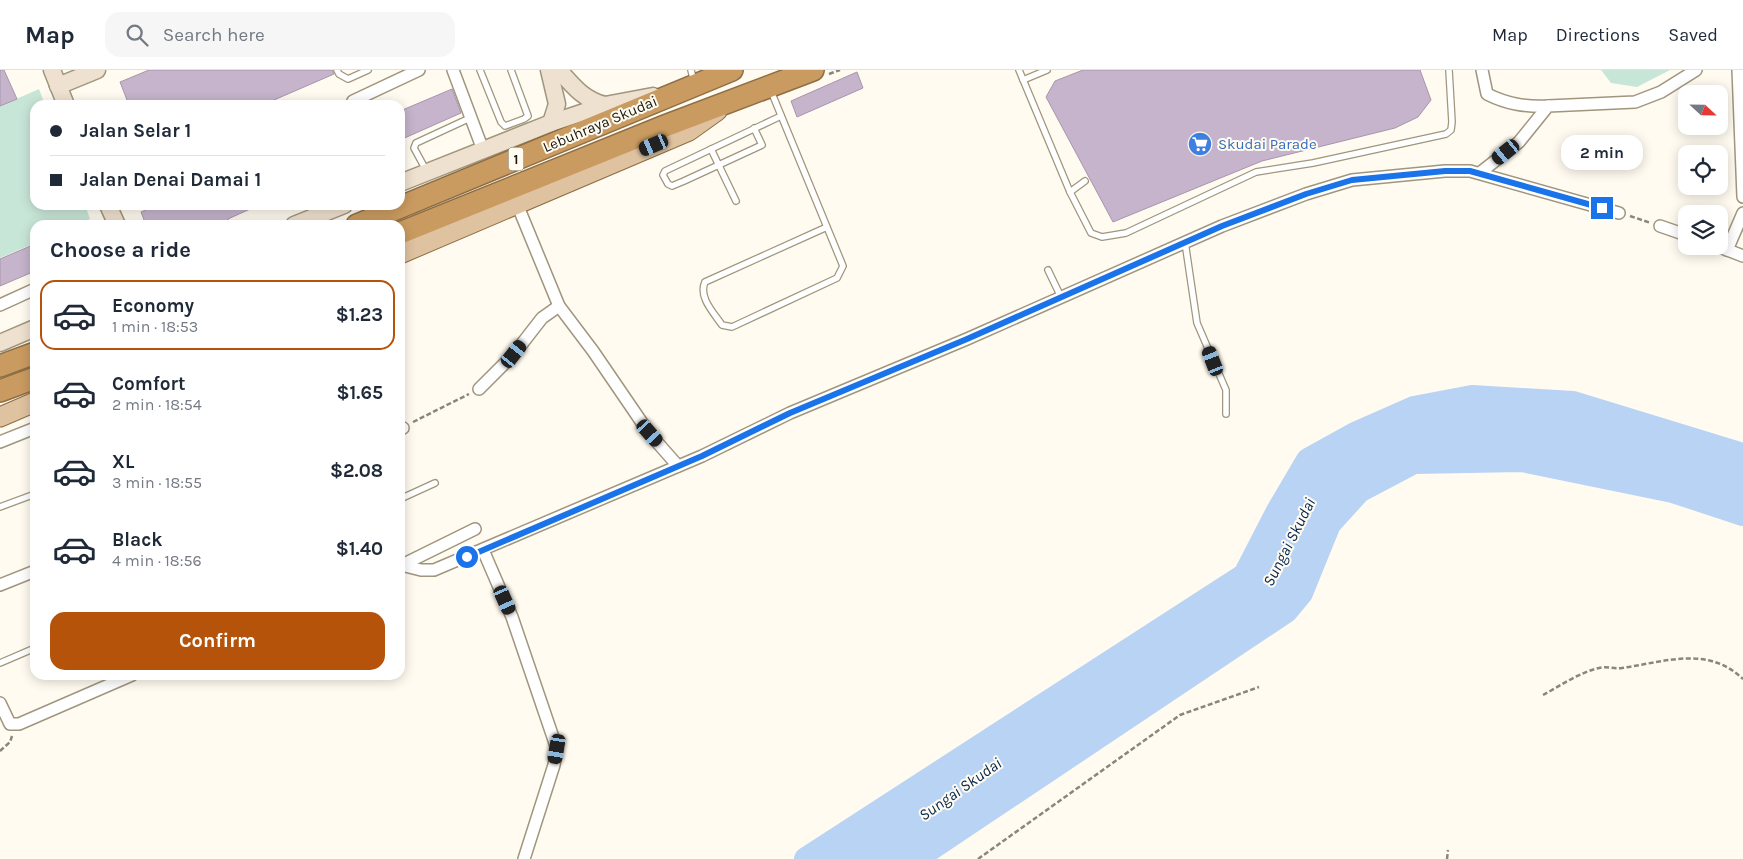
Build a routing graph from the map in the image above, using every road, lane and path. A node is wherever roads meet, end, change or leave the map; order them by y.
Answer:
1 (52, 70) edge
2 (97, 70) edge
3 (337, 70) edge
4 (368, 70) edge
5 (419, 70) edge
6 (453, 70) edge
7 (480, 70) edge
8 (511, 70) edge
9 (549, 70) edge
10 (559, 70) edge
11 (732, 70) edge
12 (813, 70) edge
13 (1018, 70) edge
14 (1047, 70) edge
15 (1449, 70) edge
16 (1482, 70) edge
17 (1738, 70) edge
18 (1692, 71) edge
19 (1023, 80) junction
20 (687, 82) edge
21 (58, 86) junction
22 (769, 86) junction
23 (735, 99) junction
24 (64, 100) edge
25 (357, 100) edge
26 (605, 105) junction
27 (1548, 106) junction
28 (781, 116) junction
29 (470, 118) junction
30 (551, 123) junction
31 (754, 128) junction
32 (711, 149) junction
33 (483, 150) junction
34 (718, 165) junction
35 (427, 172) junction
36 (1481, 172) junction
37 (405, 181) edge
38 (1085, 181) dead end
39 (1070, 192) junction
40 (1743, 197) edge
41 (736, 201) dead end
42 (405, 204) edge
43 (517, 204) junction
44 (332, 210) edge
45 (392, 210) edge
46 (1619, 212) joint
47 (1743, 213) edge
48 (306, 220) edge
49 (369, 220) edge
50 (1660, 226) joint
51 (827, 227) junction
52 (405, 231) edge
53 (1678, 232) edge
54 (1728, 241) edge
55 (1185, 242) junction
56 (1728, 249) edge
57 (405, 252) edge
58 (1743, 256) edge
59 (1048, 270) dead end
60 (30, 291) edge
61 (1061, 297) junction
62 (0, 305) edge
63 (559, 306) junction
64 (30, 330) edge
65 (0, 343) edge
66 (30, 355) edge
67 (0, 366) edge
68 (30, 380) edge
69 (479, 389) joint
70 (0, 391) edge
71 (30, 404) edge
72 (1226, 414) dead end
73 (0, 417) edge
74 (405, 426) edge
75 (30, 430) edge
76 (0, 442) edge
77 (678, 466) junction
78 (435, 484) dead end
79 (30, 496) edge
80 (405, 497) edge
81 (0, 507) edge
82 (475, 530) dead end
83 (483, 550) junction
84 (405, 563) edge
85 (405, 566) edge
86 (30, 573) edge
87 (0, 585) edge
88 (30, 650) edge
89 (0, 662) edge
90 (1743, 679) edge
91 (120, 680) edge
92 (1259, 687) dead end
93 (1543, 695) dead end
94 (0, 703) edge
95 (10, 724) junction
96 (0, 751) edge
97 (1448, 850) dead end
98 (524, 859) edge
99 (978, 859) edge
100 (1447, 859) edge

1 - 21 main road
2 - 21 main road
3 - 4 lane
5 - 25 street
6 - 29 street
7 - 8 lane
9 - 30 main road
10 - 26 main road
11 - 20 highway, Lebuhraya Skudai / 1
12 - 22 highway, Lebuhraya Skudai / 1
13 - 19 lane
14 - 19 lane
15 - 39 lane
16 - 27 street
17 - 40 street
18 - 27 street
19 - 39 lane
20 - 26 main road
20 - 42 highway, Lebuhraya Skudai / 1
21 - 24 main road
22 - 23 highway, Lebuhraya Skudai / 1
22 - 28 lane
23 - 43 main road
23 - 52 highway, Lebuhraya Skudai / 1
26 - 30 main road
27 - 36 street
28 - 31 lane
28 - 51 lane
29 - 33 street
29 - 35 lane
30 - 33 main road
31 - 32 lane
31 - 34 lane
32 - 34 lane
32 - 34 lane
33 - 35 main road
34 - 41 lane
35 - 37 main road
36 - 46 street
36 - 55 street
38 - 39 lane
43 - 57 main road
43 - 63 street
44 - 48 main road
45 - 49 highway, Lebuhraya Skudai / 1
46 - 50 path
47 - 54 street
50 - 53 street
51 - 51 lane
55 - 61 street
55 - 72 lane
56 - 58 street
59 - 61 lane
60 - 62 street
61 - 77 street
63 - 69 street
63 - 77 street
64 - 65 main road
66 - 67 highway
68 - 70 highway
69 - 74 path
71 - 73 main road
75 - 76 street
77 - 83 street
78 - 80 lane
79 - 81 lane
82 - 84 street
83 - 85 street
83 - 98 street
86 - 87 street
88 - 89 lane
90 - 93 path
91 - 95 street
92 - 99 path
94 - 95 street
95 - 96 path
97 - 100 path

